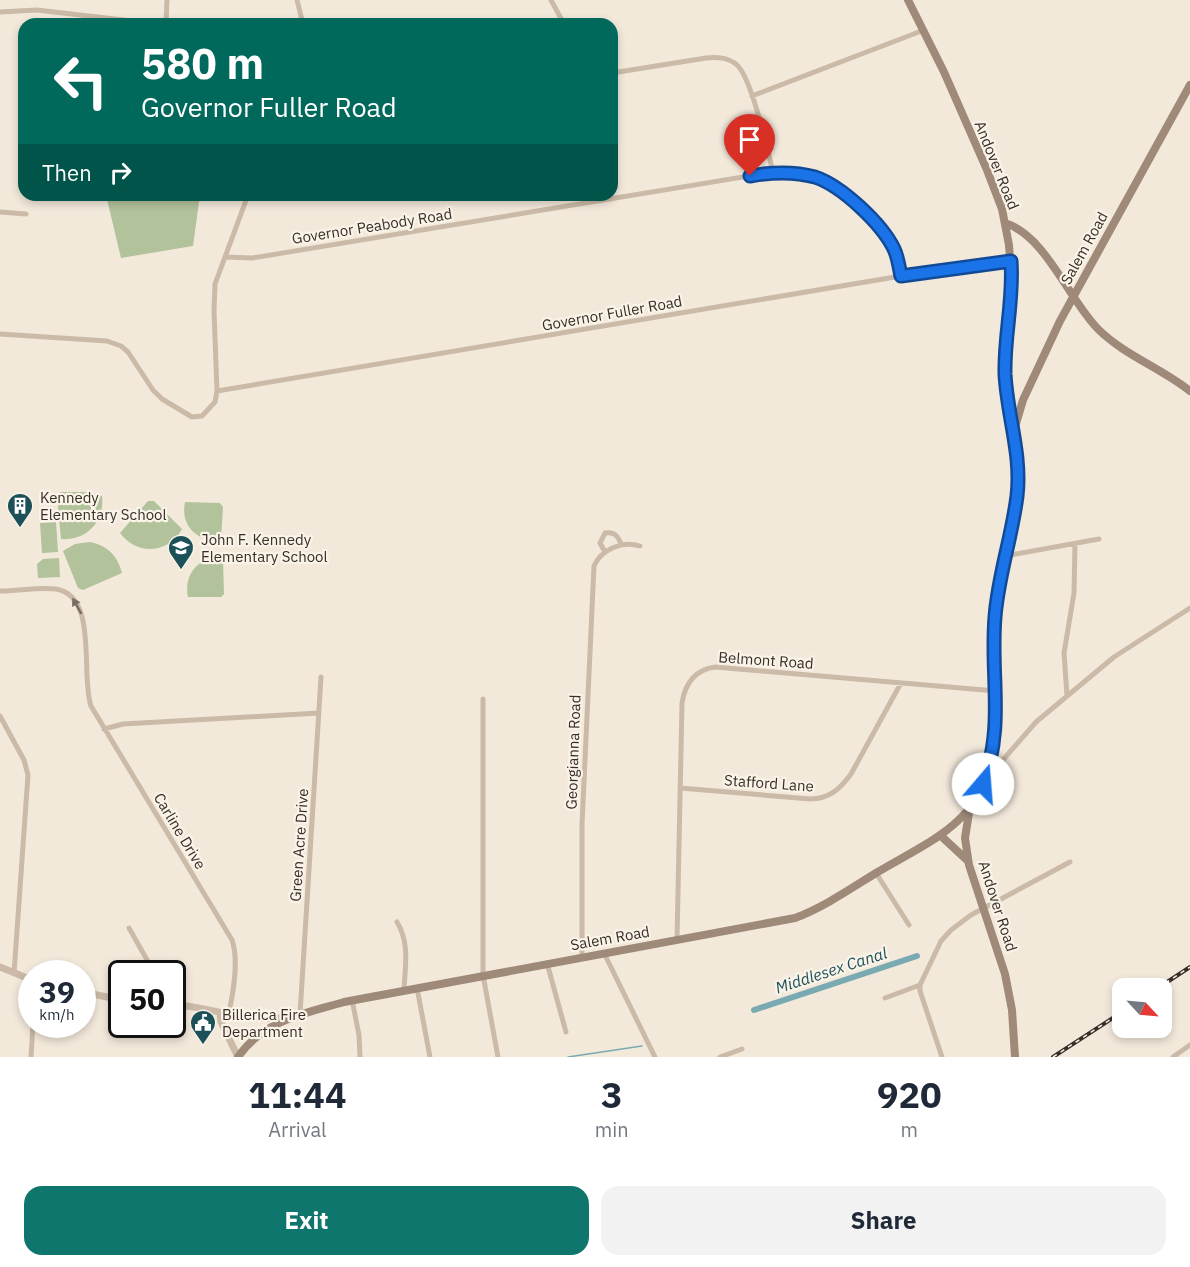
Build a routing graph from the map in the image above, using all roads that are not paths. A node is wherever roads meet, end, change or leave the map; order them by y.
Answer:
1 (167, 0) edge
2 (297, 0) edge
3 (551, 0) edge
4 (908, 0) edge
5 (0, 12) edge
6 (106, 18) edge
7 (166, 18) edge
8 (302, 18) edge
9 (561, 18) edge
10 (924, 30) junction
11 (618, 72) edge
12 (1190, 85) edge
13 (752, 96) junction
14 (773, 172) junction
15 (618, 198) edge
16 (246, 201) edge
17 (597, 201) edge
18 (0, 212) edge
19 (26, 214) dead end
20 (1005, 223) junction
21 (225, 256) junction
22 (1011, 261) junction
23 (901, 276) junction
24 (1073, 295) junction
25 (0, 334) edge
26 (217, 391) junction
27 (1190, 391) edge
28 (1023, 400) junction
29 (1009, 404) junction
30 (1014, 430) junction
31 (1099, 539) dead end
32 (1075, 544) junction
33 (622, 545) junction
34 (640, 546) dead end
35 (605, 552) junction
36 (1005, 556) junction
37 (0, 591) edge
38 (1190, 608) edge
39 (321, 677) dead end
40 (901, 683) junction
41 (996, 691) junction
42 (1067, 696) junction
43 (483, 699) dead end
44 (319, 712) junction
45 (0, 716) edge
46 (104, 729) junction
47 (989, 766) junction
48 (680, 788) junction
49 (971, 807) junction
50 (940, 835) junction
51 (968, 861) junction
52 (1070, 862) dead end
53 (876, 873) junction
54 (984, 908) junction
55 (397, 922) dead end
56 (909, 925) dead end
57 (129, 928) dead end
58 (677, 940) junction
59 (604, 953) junction
60 (582, 957) junction
61 (147, 960) edge
62 (547, 963) junction
63 (0, 967) edge
64 (14, 973) junction
65 (18, 975) edge
66 (483, 975) junction
67 (920, 985) junction
68 (417, 988) junction
69 (404, 990) junction
70 (885, 998) dead end
71 (352, 1000) junction
72 (186, 1007) edge
73 (220, 1014) junction
74 (298, 1015) junction
75 (228, 1016) junction
76 (566, 1032) dead end
77 (32, 1038) edge
78 (1190, 1045) edge
79 (742, 1049) dead end
80 (733, 1055) edge
81 (31, 1057) edge
82 (238, 1057) edge
83 (360, 1057) edge
84 (430, 1057) edge
85 (498, 1057) edge
86 (655, 1057) edge
87 (720, 1057) edge
88 (942, 1057) edge
89 (1015, 1057) edge
90 (1173, 1057) edge

1 - 7 street
2 - 8 street
3 - 9 street
4 - 10 main road, Andover Road
5 - 6 street
10 - 13 street
10 - 20 main road, Andover Road
11 - 13 street
12 - 24 main road, Salem Road
13 - 14 street
14 - 15 street, Governor Peabody Road
14 - 23 street, Governor Peabody Road
16 - 21 street
17 - 21 street, Governor Peabody Road
18 - 19 street
20 - 22 main road, Andover Road
20 - 24 main road
21 - 26 street
22 - 23 street, Governor Fuller Road
22 - 29 main road, Andover Road
23 - 26 street, Governor Fuller Road
24 - 27 main road
24 - 28 main road, Salem Road
25 - 26 street
28 - 29 main road
28 - 30 main road, Salem Road
29 - 30 main road, Andover Road
30 - 36 main road, Andover Road
31 - 32 street
32 - 36 street
32 - 42 street
33 - 34 street, Georgianna Road
33 - 35 street, Georgianna Road
33 - 35 street, Georgianna Road
35 - 60 street, Georgianna Road
36 - 41 main road, Andover Road
46 -> 37 street, Carline Drive
38 - 42 street
39 - 44 street, Green Acre Drive
40 - 41 street, Belmont Road
40 - 48 street, Stafford Lane
40 - 48 street, Belmont Road
41 - 47 main road, Andover Road
42 - 47 street
43 - 66 street
44 - 46 street
44 - 74 street, Green Acre Drive
45 - 64 street
46 - 75 street, Carline Drive
47 - 49 main road, Andover Road
48 - 58 street, Belmont Road
49 - 50 main road, Salem Road
49 - 51 main road, Andover Road
50 - 51 main road
50 - 53 main road, Salem Road
51 - 54 main road, Andover Road
52 - 54 street
53 - 56 street
53 - 58 main road, Salem Road
54 - 67 street
54 - 89 main road, Andover Road
55 - 69 street
57 - 61 street
58 - 59 main road, Salem Road
59 - 60 main road, Salem Road
59 - 86 street
60 - 62 main road, Salem Road
62 - 66 main road, Salem Road
62 - 76 street
63 - 64 street
64 - 65 street
66 - 68 main road, Salem Road
66 - 85 street
67 - 70 street
67 - 88 street
68 - 69 main road, Salem Road
68 - 84 street
69 - 71 main road, Salem Road
71 - 74 main road, Salem Road
71 - 83 street
72 - 73 street
73 - 75 street
73 - 82 street
74 - 75 street
74 - 82 main road, Salem Road
77 - 81 street
78 - 90 street
79 - 80 street
80 - 87 street

